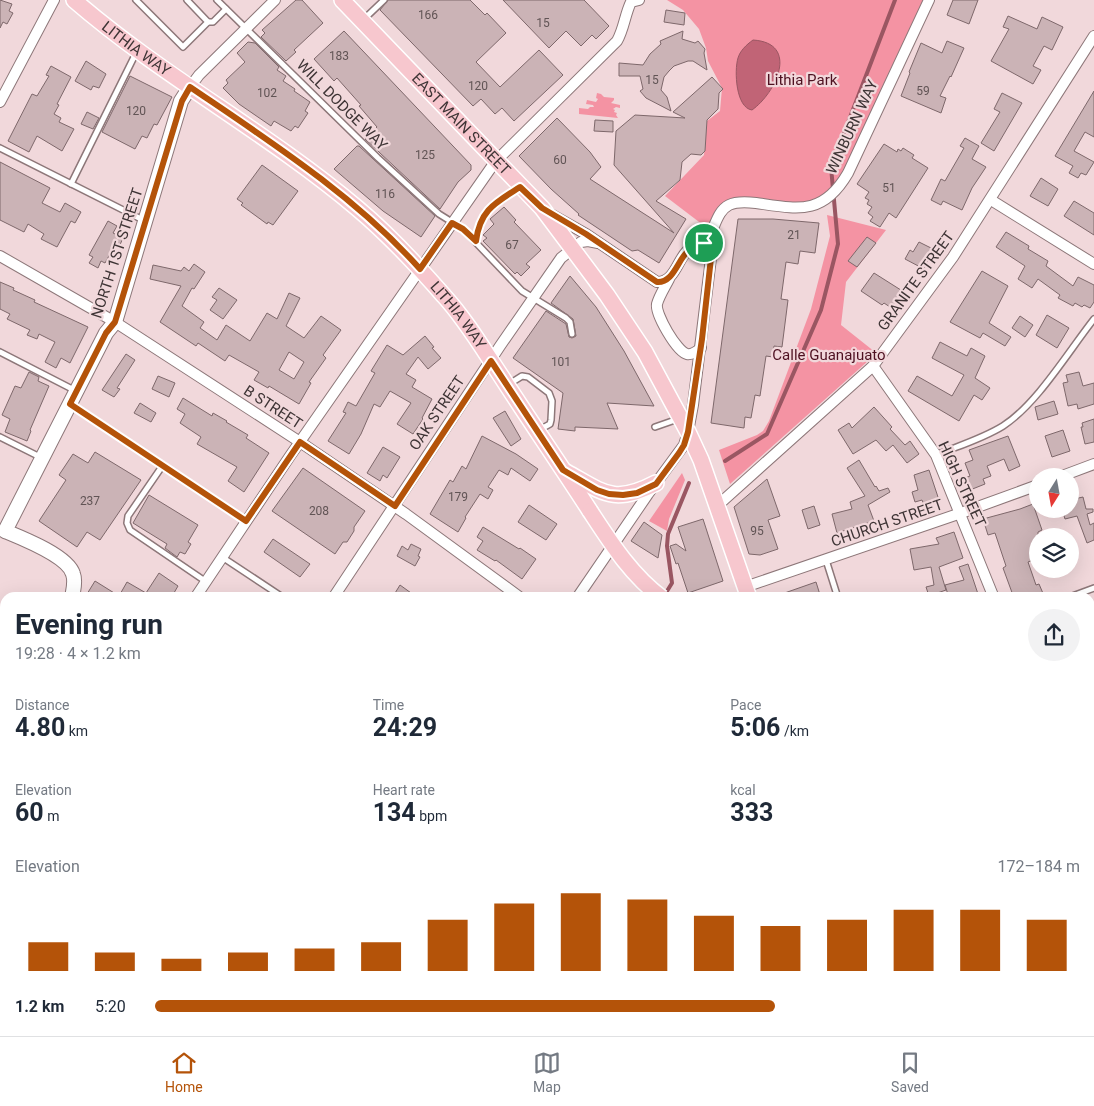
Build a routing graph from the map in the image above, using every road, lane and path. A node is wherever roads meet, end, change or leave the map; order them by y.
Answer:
1 (54, 0) edge
2 (74, 0) edge
3 (136, 0) edge
4 (187, 0) edge
5 (217, 0) edge
6 (275, 0) edge
7 (342, 0) edge
8 (384, 0) edge
9 (632, 0) edge
10 (929, 0) edge
11 (226, 9) junction
12 (361, 21) junction
13 (208, 22) junction
14 (246, 28) junction
15 (1094, 36) edge
16 (137, 51) junction
17 (190, 87) junction
18 (0, 102) edge
19 (0, 148) edge
20 (495, 162) junction
21 (71, 184) junction
22 (520, 187) junction
23 (991, 200) junction
24 (542, 208) junction
25 (146, 221) junction
26 (452, 223) junction
27 (476, 241) junction
28 (704, 243) junction
29 (600, 244) junction
30 (572, 249) junction
31 (0, 256) edge
32 (1094, 264) edge
33 (420, 269) junction
34 (669, 279) junction
35 (535, 299) junction
36 (1094, 319) edge
37 (115, 322) junction
38 (572, 334) dead end
39 (701, 348) junction
40 (0, 352) edge
41 (491, 361) junction
42 (873, 366) junction
43 (507, 385) junction
44 (74, 398) junction
45 (686, 417) junction
46 (655, 427) dead end
47 (538, 432) junction
48 (688, 432) junction
49 (0, 437) edge
50 (300, 442) junction
51 (936, 454) junction
52 (42, 458) junction
53 (163, 464) junction
54 (1094, 464) edge
55 (563, 470) junction
56 (1079, 470) edge
57 (656, 484) junction
58 (1029, 488) edge
59 (395, 506) junction
60 (717, 506) junction
61 (961, 513) junction
62 (246, 521) junction
63 (3, 530) edge
64 (221, 557) junction
65 (826, 560) junction
66 (206, 581) junction
67 (73, 592) edge
68 (198, 592) edge
69 (275, 592) edge
70 (337, 592) edge
71 (512, 592) edge
72 (581, 592) edge
73 (655, 592) edge
74 (743, 592) edge
75 (749, 592) edge
76 (836, 592) edge
77 (992, 592) edge

1 - 18 street
2 - 16 main road, LITHIA WAY
3 - 13 lane
4 - 13 lane
5 - 11 lane, WILL DODGE WAY
6 - 14 street, NORTH 1ST STREET
7 - 12 main road, EAST MAIN STREET
8 - 12 lane
9 - 20 street
10 - 28 street, WINBURN WAY
11 - 13 lane
11 - 14 lane, WILL DODGE WAY
12 - 20 main road, EAST MAIN STREET
14 - 17 street, NORTH 1ST STREET
14 - 26 lane, WILL DODGE WAY
15 - 23 street, GRANITE STREET
16 - 17 main road, LITHIA WAY
16 - 21 lane
17 - 25 street, NORTH 1ST STREET
17 - 33 main road, LITHIA WAY
19 - 21 lane
20 - 22 main road, EAST MAIN STREET
20 - 26 street
21 - 25 lane
22 - 24 main road, EAST MAIN STREET
22 - 27 lane
23 - 32 street
23 - 42 street, GRANITE STREET
24 - 29 street
24 - 30 main road, EAST MAIN STREET
25 - 37 street, NORTH 1ST STREET
26 - 27 lane, WILL DODGE WAY
26 - 33 street
27 - 35 lane, WILL DODGE WAY
28 - 34 street, WINBURN WAY
28 - 39 street
29 - 30 street
29 - 34 street
30 - 35 street, OAK STREET
30 - 45 main road, EAST MAIN STREET
31 - 37 street, B STREET
33 - 41 main road, LITHIA WAY
33 - 50 street
34 - 39 street, WINBURN WAY
35 - 38 lane, WILL DODGE WAY
35 - 41 street, OAK STREET
36 - 51 lane
37 - 44 street, NORTH 1ST STREET
37 - 50 street, B STREET
39 - 45 street
40 - 44 lane
41 - 43 main road, LITHIA WAY
41 - 59 street, OAK STREET
42 - 51 street, HIGH STREET
42 - 60 street, GRANITE STREET
43 - 47 main road, LITHIA WAY
43 - 47 lane
44 - 52 street, NORTH 1ST STREET
44 - 53 lane
45 - 46 lane
45 - 48 main road, EAST MAIN STREET
47 - 55 main road, LITHIA WAY
48 - 57 street
48 - 60 main road, EAST MAIN STREET
49 - 52 lane
50 - 59 street, B STREET
50 - 62 street
51 - 61 street, HIGH STREET
52 - 63 street, NORTH 1ST STREET
53 - 62 lane
53 - 66 lane
54 - 56 street
55 - 57 main road
55 - 73 main road, LITHIA WAY, bridge
57 - 72 street
58 - 61 street, CHURCH STREET
59 - 70 street, OAK STREET
59 - 71 street, B STREET
60 - 74 main road, EAST MAIN STREET
61 - 65 street, CHURCH STREET
61 - 77 street, HIGH STREET
62 - 64 street
63 - 67 street
64 - 66 street
64 - 69 lane
65 - 75 street, CHURCH STREET
65 - 76 lane
66 - 68 street

